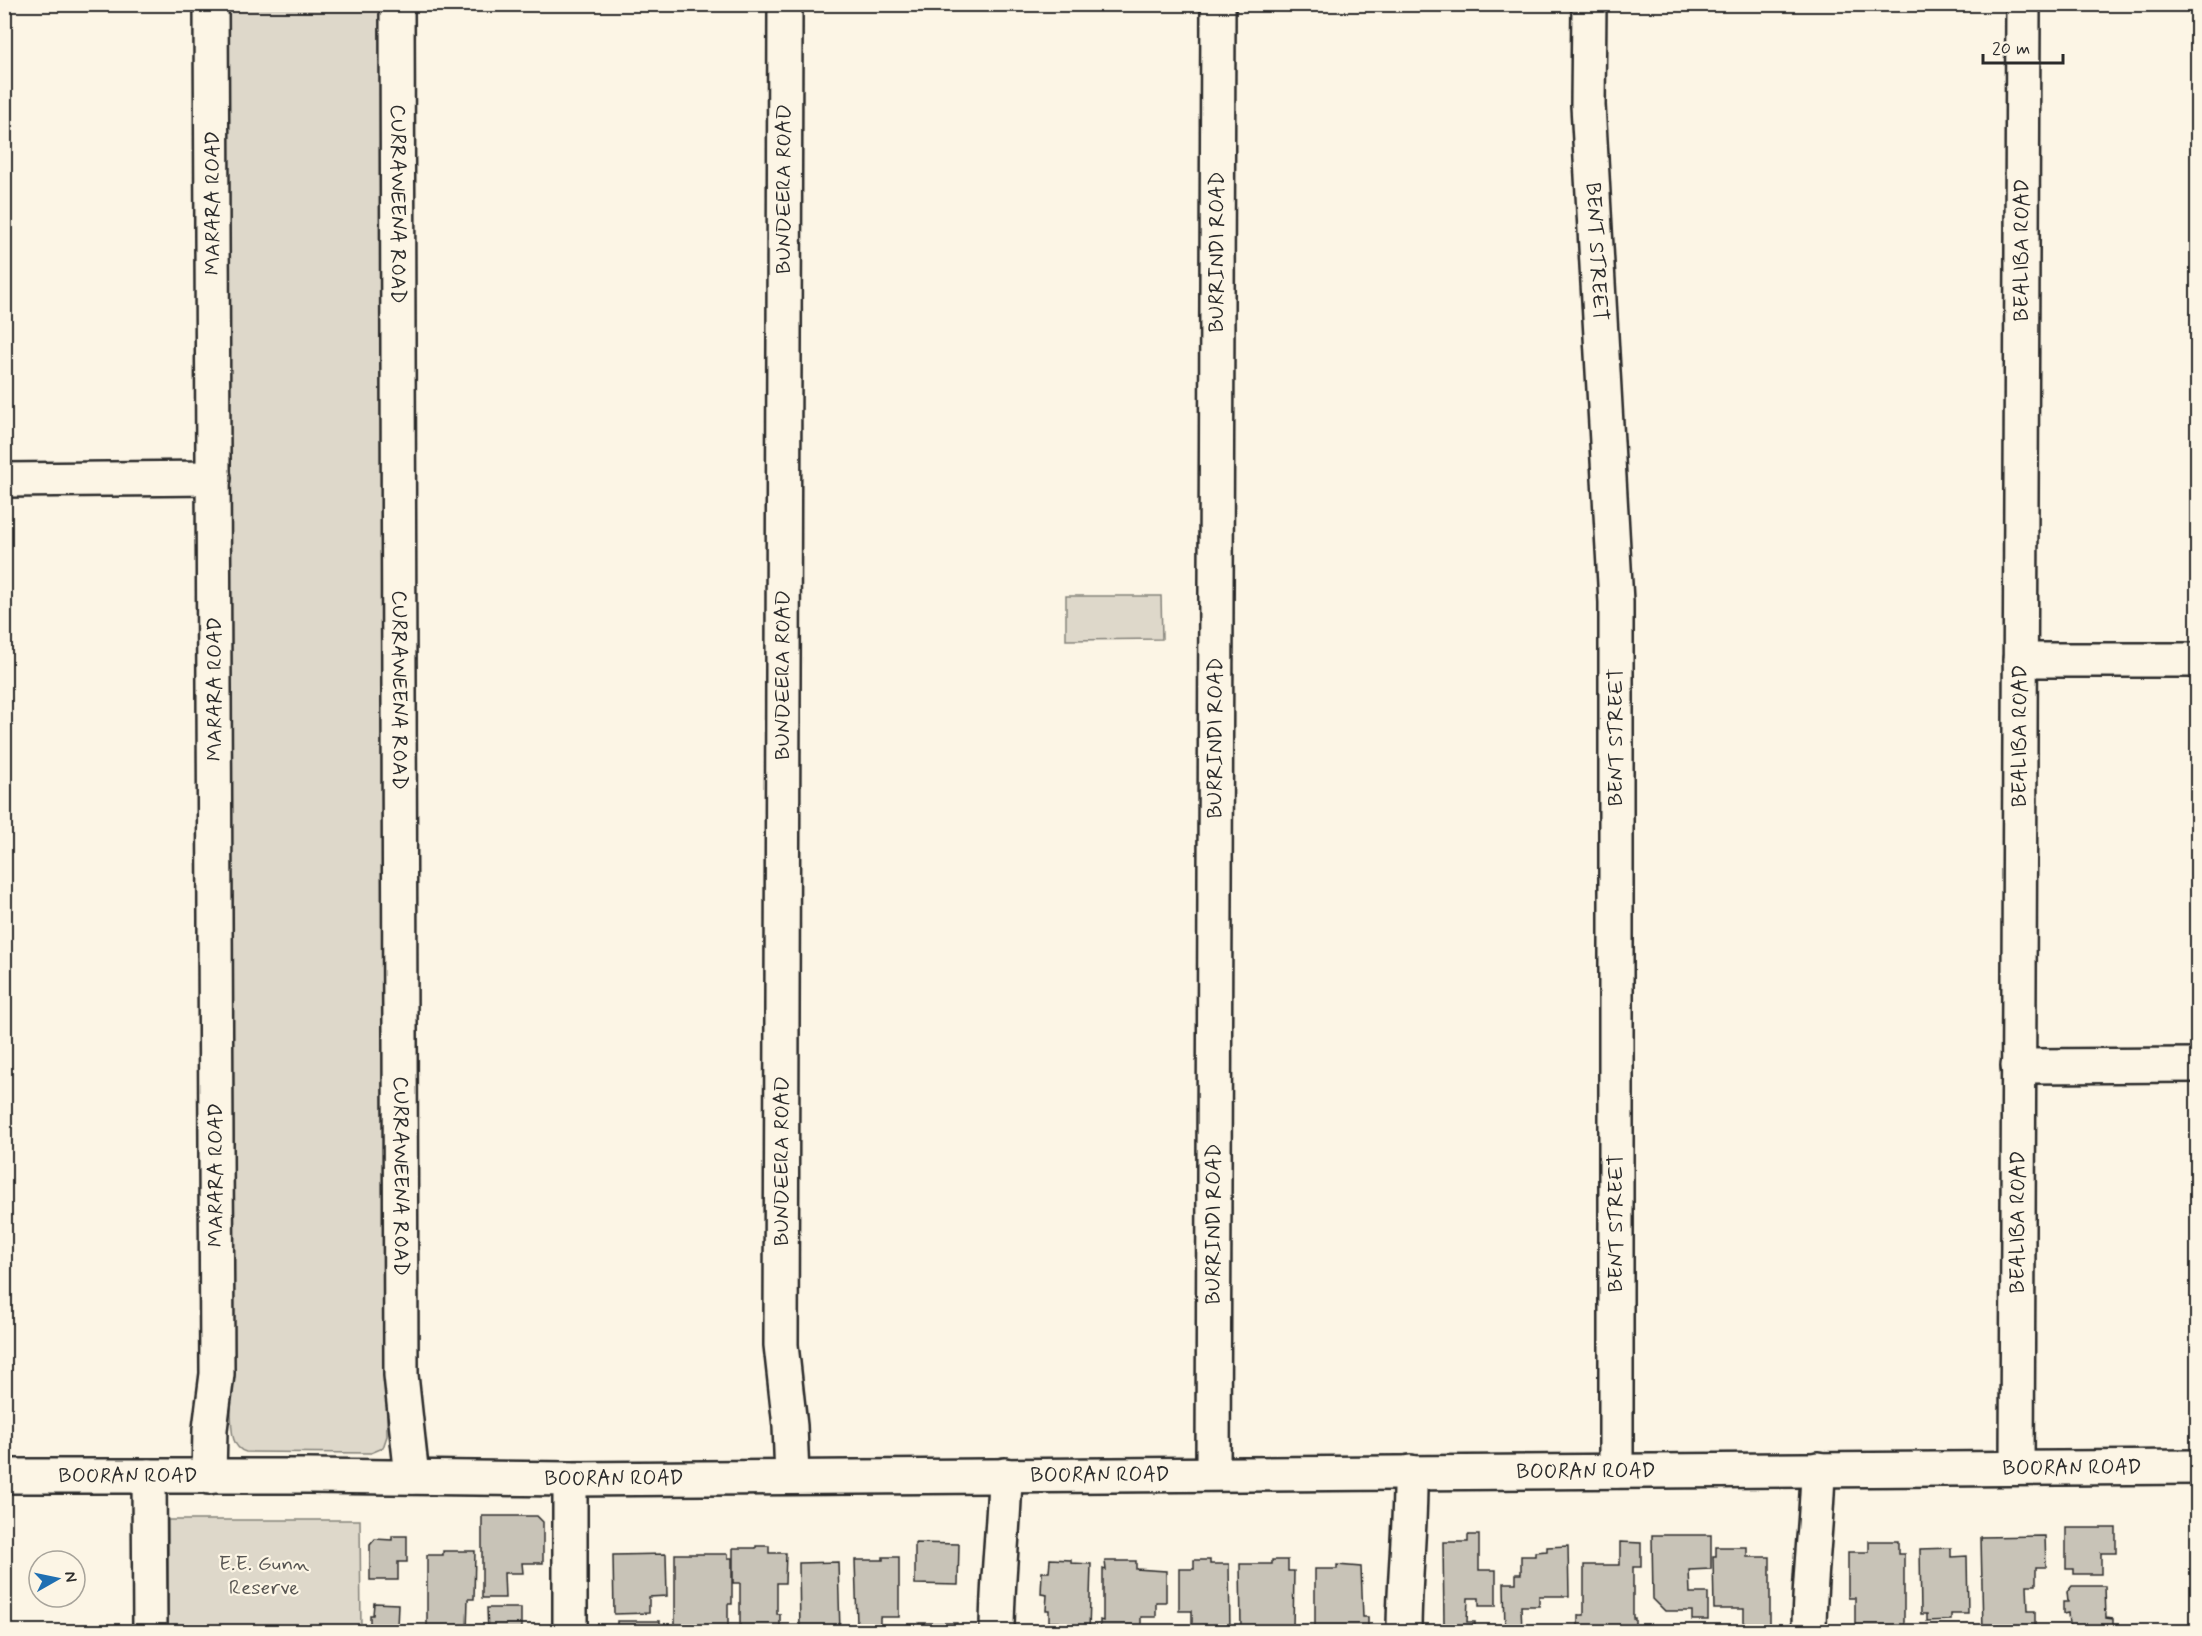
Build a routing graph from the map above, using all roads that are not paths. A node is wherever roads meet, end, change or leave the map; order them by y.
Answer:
1 (211, 4) edge
2 (398, 4) edge
3 (785, 4) edge
4 (1218, 4) edge
5 (1588, 4) edge
6 (2023, 4) edge
7 (214, 478) junction
8 (4, 480) edge
9 (2020, 660) junction
10 (2198, 660) edge
11 (2198, 1065) edge
12 (2018, 1066) junction
13 (2198, 1467) edge
14 (2018, 1468) junction
15 (1809, 1469) junction
16 (1616, 1471) junction
17 (1402, 1472) junction
18 (1214, 1473) junction
19 (996, 1475) junction
20 (4, 1476) edge
21 (149, 1476) junction
22 (218, 1476) junction
23 (403, 1477) junction
24 (781, 1477) junction
25 (570, 1479) junction
26 (1809, 1618) edge
27 (150, 1632) edge
28 (570, 1632) edge
29 (997, 1632) edge
30 (1404, 1632) edge

1 - 7 street, MARARA ROAD
2 - 23 street, CURRAWEENA ROAD
3 - 24 street, BUNDEERA ROAD
4 - 18 street, BURRINDI ROAD
5 - 16 street, BENT STREET
6 - 9 street, BEALIBA ROAD
7 - 8 street
7 - 22 street, MARARA ROAD
9 - 10 street
9 - 12 street, BEALIBA ROAD
11 - 12 street
12 - 14 street, BEALIBA ROAD
13 - 14 street, BOORAN ROAD
14 - 15 street, BOORAN ROAD
15 - 16 street, BOORAN ROAD
15 - 26 street
16 - 17 street, BOORAN ROAD
17 - 18 street, BOORAN ROAD
17 - 30 street
18 - 19 street, BOORAN ROAD
19 - 24 street, BOORAN ROAD
19 - 29 street
20 - 21 street, BOORAN ROAD
21 - 22 street, BOORAN ROAD
21 - 27 street
22 - 23 street, BOORAN ROAD
23 - 25 street, BOORAN ROAD
24 - 25 street, BOORAN ROAD
25 - 28 street

